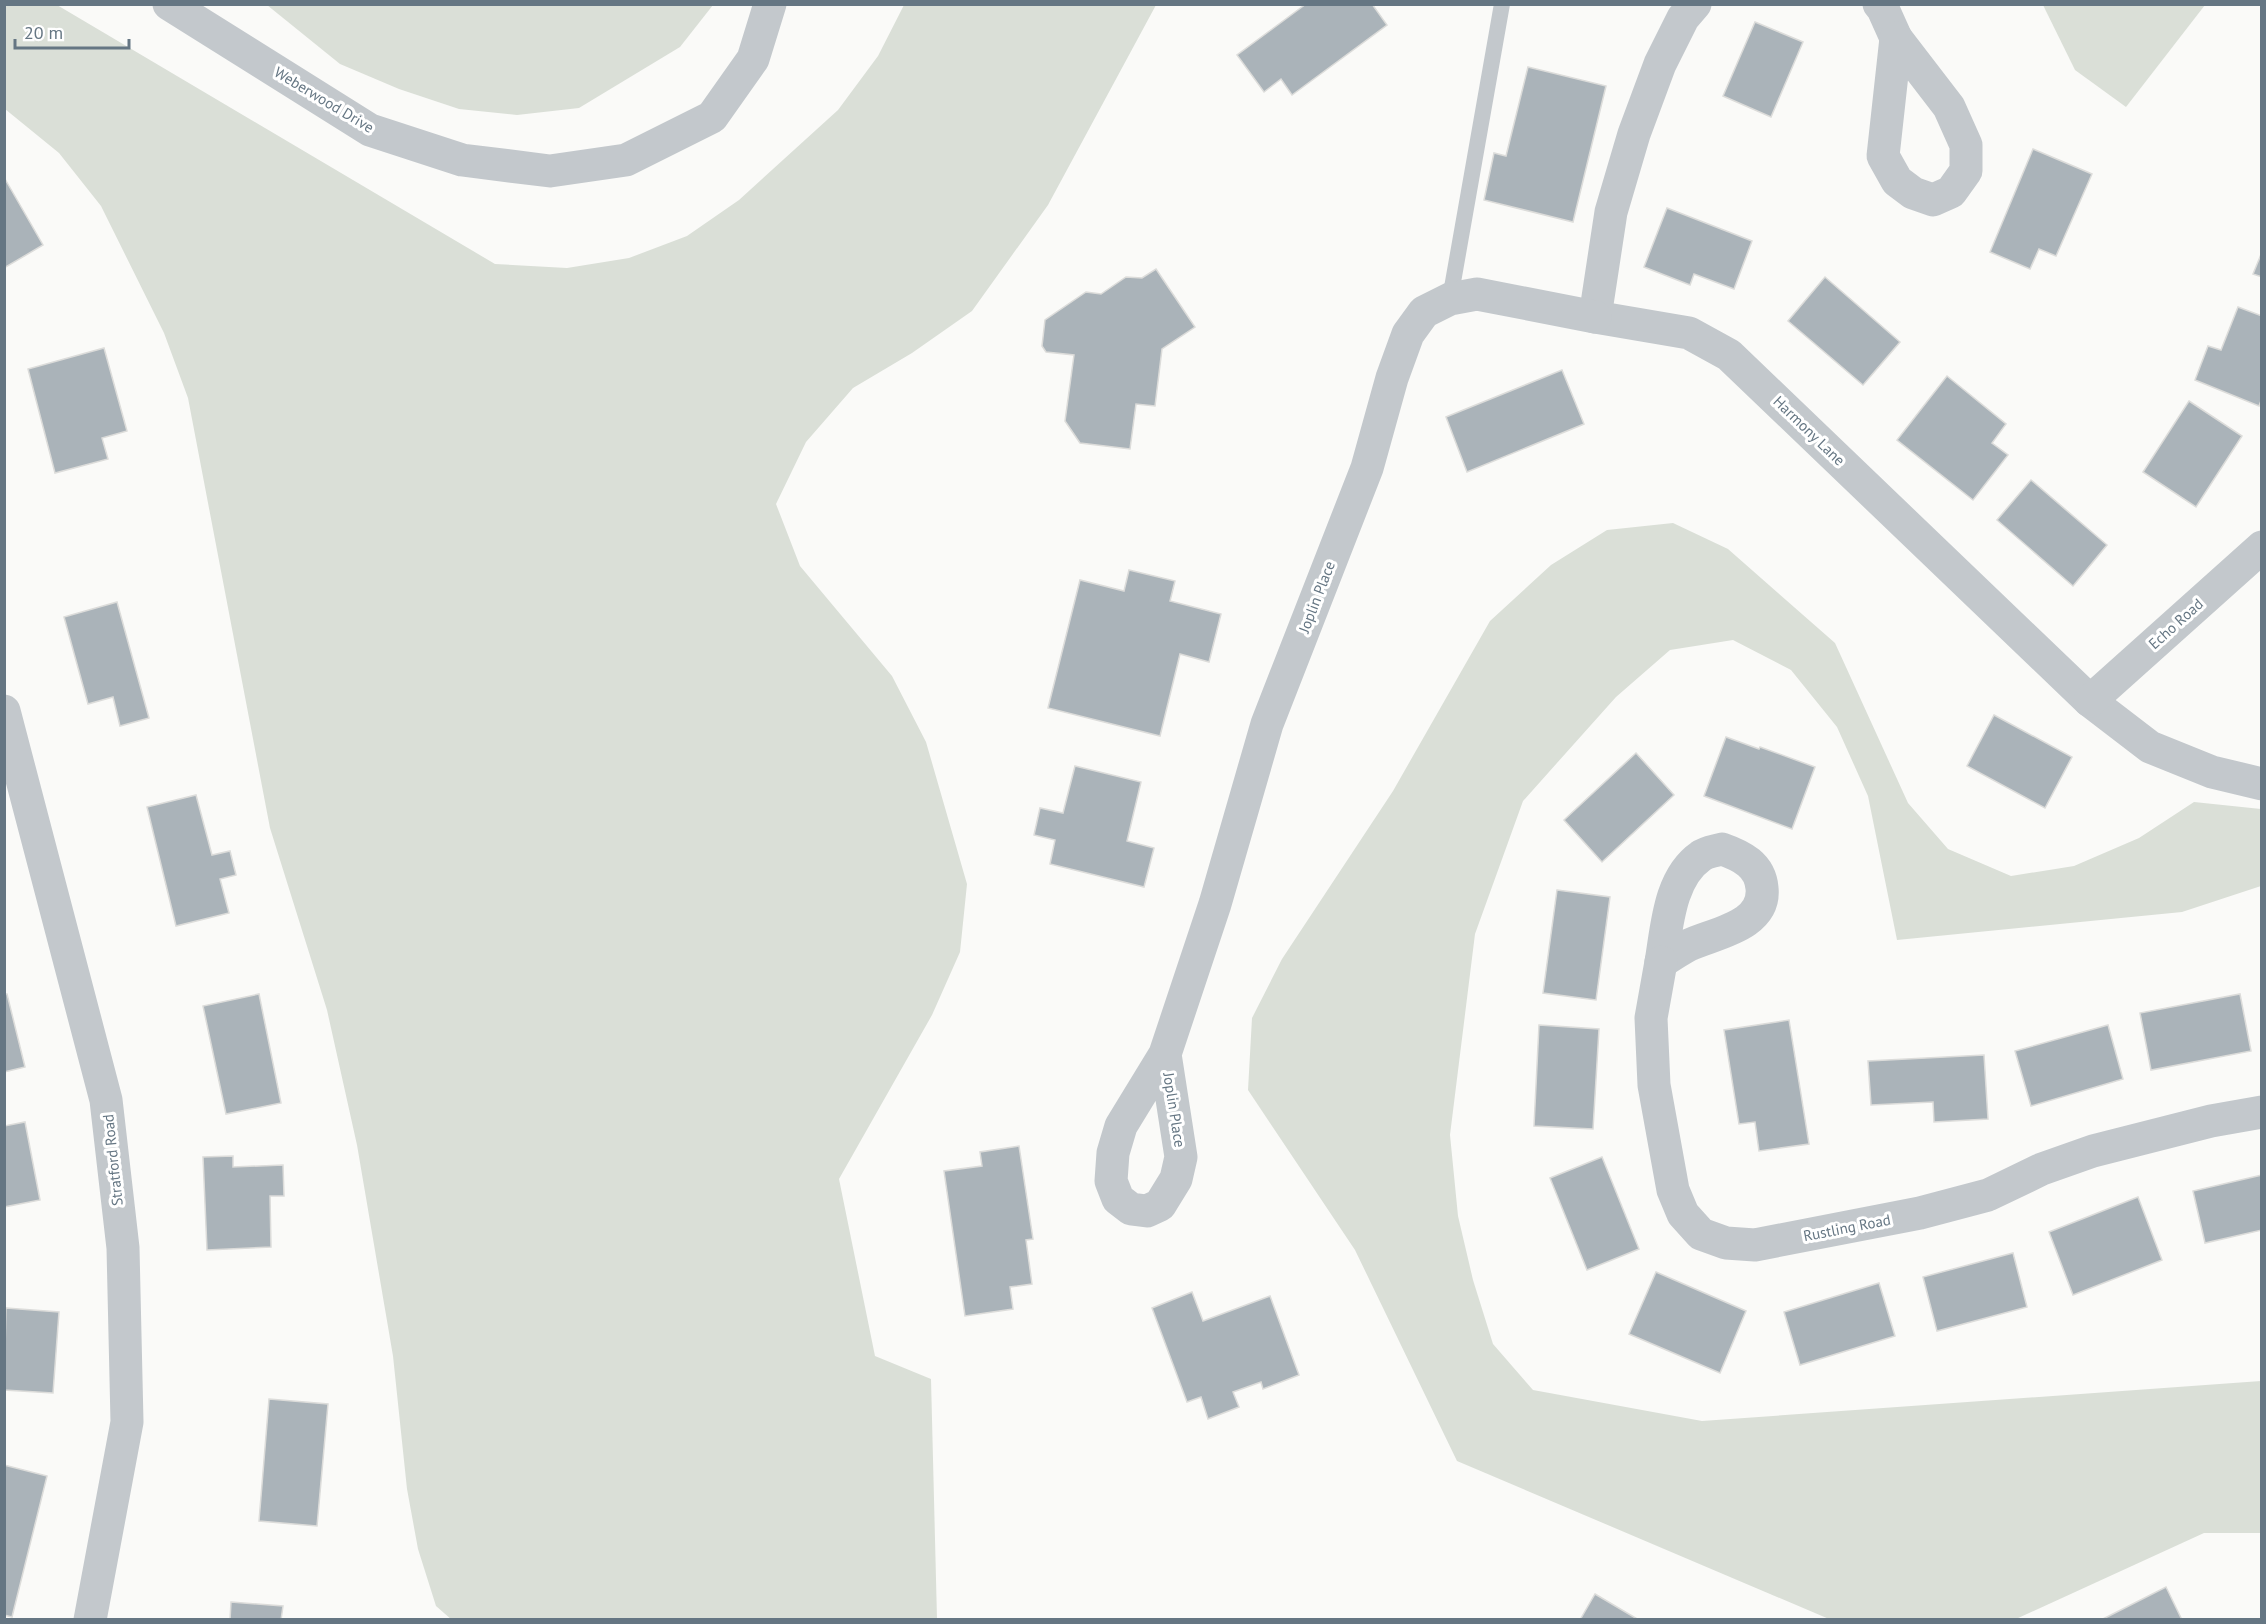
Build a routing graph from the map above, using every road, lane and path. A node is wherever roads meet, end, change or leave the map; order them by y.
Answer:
1 (169, 4) edge
2 (770, 4) edge
3 (1502, 4) edge
4 (1695, 4) edge
5 (1879, 4) edge
6 (1896, 38) dead end
7 (1450, 299) junction
8 (1595, 317) junction
9 (2262, 548) edge
10 (2090, 701) junction
11 (4, 711) edge
12 (2262, 784) edge
13 (1661, 962) dead end
14 (1165, 1054) dead end
15 (2262, 1112) edge
16 (90, 1620) edge

1 - 2 street, Weberwood Drive
3 - 7 lane
4 - 8 street
5 - 6 street
7 - 8 street, Joplin Place
7 - 14 street, Joplin Place
8 - 10 street, Harmony Lane
9 - 10 street, Echo Road
10 - 12 street, Harmony Lane
11 - 16 street, Stratford Road
13 - 15 street, Rustling Road

